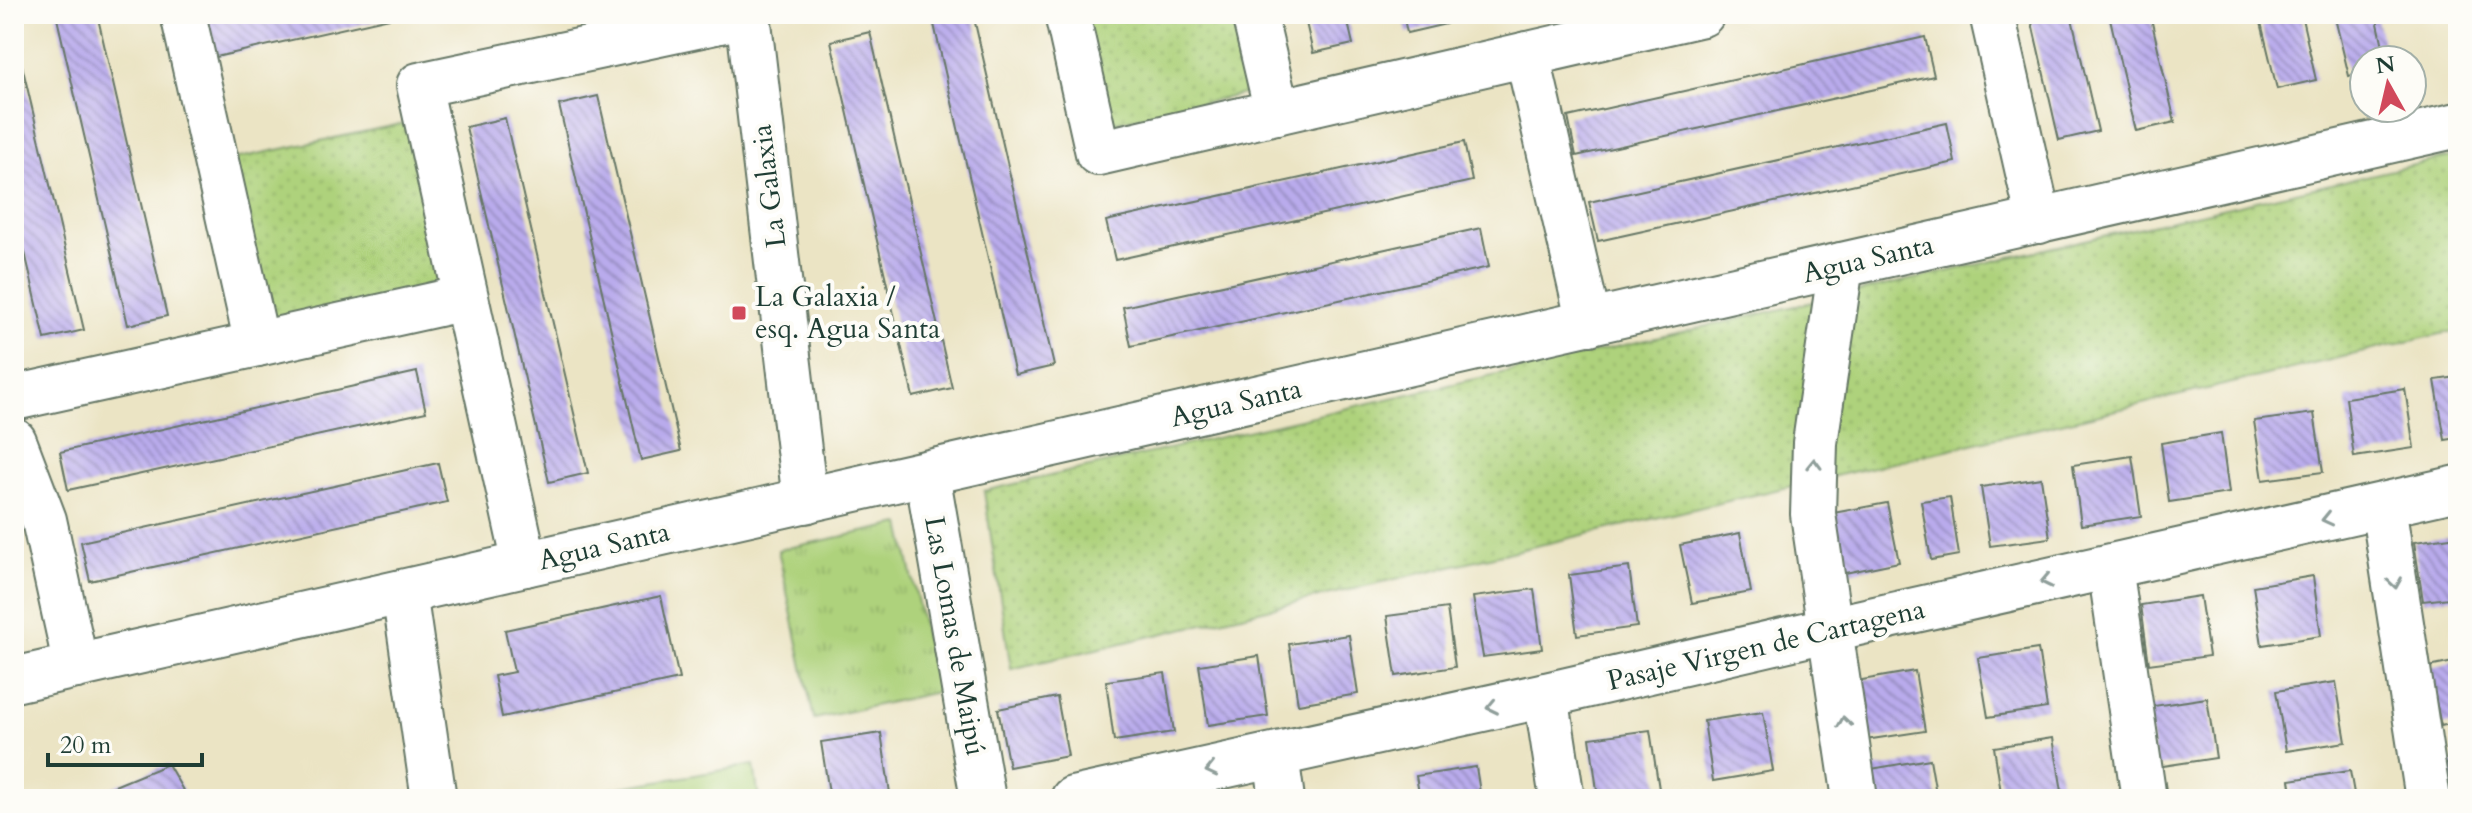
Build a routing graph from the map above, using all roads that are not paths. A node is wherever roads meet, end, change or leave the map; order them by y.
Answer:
1 (183, 14) edge
2 (748, 14) edge
3 (1067, 14) edge
4 (1254, 14) edge
5 (1702, 14) edge
6 (1992, 14) edge
7 (1527, 54) junction
8 (1277, 112) junction
9 (2458, 125) edge
10 (2039, 221) junction
11 (1841, 265) junction
12 (465, 298) junction
13 (1589, 323) junction
14 (257, 344) junction
15 (14, 398) edge
16 (14, 441) edge
17 (927, 473) junction
18 (2458, 488) edge
19 (805, 501) junction
20 (2383, 506) junction
21 (525, 564) junction
22 (2110, 567) junction
23 (404, 592) junction
24 (1831, 629) junction
25 (76, 666) junction
26 (14, 680) edge
27 (1546, 695) junction
28 (1276, 755) junction
29 (434, 799) edge
30 (983, 799) edge
31 (1073, 799) edge
32 (1282, 799) edge
33 (1562, 799) edge
34 (1855, 799) edge
35 (2144, 799) edge
36 (2428, 799) edge

1 - 14 street
2 - 12 street
2 - 19 street, La Galaxia
3 - 8 street
4 - 8 street
5 - 7 street
6 - 10 street
7 - 8 street
7 - 13 street
9 - 10 street, Agua Santa
10 - 11 street, Agua Santa
11 - 13 street, Agua Santa
24 -> 11 street
12 - 14 street
12 - 21 street
13 - 17 street, Agua Santa
14 - 15 street
16 - 25 street
17 - 19 street, Agua Santa
17 - 30 street, Las Lomas de Maipú
18 - 20 street, Pasaje Virgen de Cartagena
19 - 21 street, Agua Santa
20 -> 22 street, Pasaje Virgen de Cartagena
20 -> 36 street
21 - 23 street, Agua Santa
22 -> 24 street, Pasaje Virgen de Cartagena
22 - 35 street
23 - 25 street, Agua Santa
23 - 29 street
24 - 27 street, Pasaje Virgen de Cartagena
34 -> 24 street
25 - 26 street, Agua Santa
27 -> 28 street, Pasaje Virgen de Cartagena
27 - 33 street
28 -> 31 street, Pasaje Virgen de Cartagena
28 - 32 street

